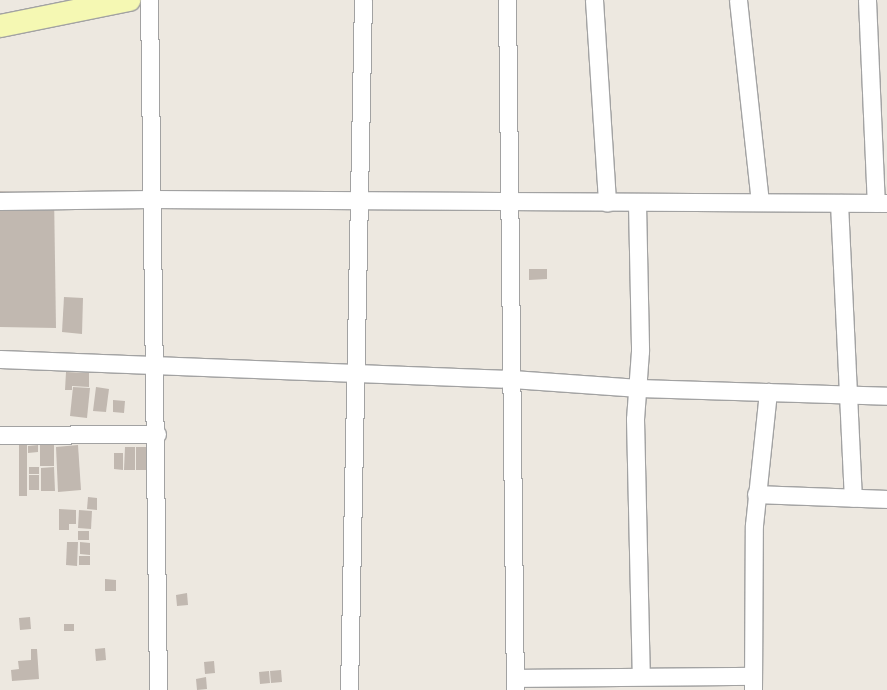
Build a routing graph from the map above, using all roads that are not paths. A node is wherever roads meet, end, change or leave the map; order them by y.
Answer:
1 (129, 0) edge
2 (149, 0) edge
3 (362, 0) edge
4 (507, 0) edge
5 (594, 0) edge
6 (738, 0) edge
7 (867, 0) edge
8 (0, 26) edge
9 (151, 199) junction
10 (360, 200) junction
11 (0, 201) edge
12 (510, 202) junction
13 (760, 202) junction
14 (608, 203) junction
15 (637, 203) junction
16 (839, 203) junction
17 (881, 203) edge
18 (0, 359) edge
19 (154, 364) junction
20 (356, 373) junction
21 (512, 379) junction
22 (639, 388) junction
23 (768, 392) junction
24 (850, 395) junction
25 (887, 396) edge
26 (157, 434) junction
27 (0, 435) edge
28 (756, 494) junction
29 (853, 498) junction
30 (887, 499) edge
31 (641, 676) junction
32 (753, 683) edge
33 (516, 684) edge
34 (158, 690) edge
35 (349, 690) edge

1 - 8 street
2 - 9 street
3 - 10 street
4 - 12 street
5 - 14 street
6 - 13 street
7 - 17 street
9 - 10 street
9 - 11 street
9 - 19 street
10 - 12 street
10 - 20 street
12 - 14 street
12 - 21 street
13 - 15 street
13 - 16 street
14 - 15 street
15 - 22 street
16 - 17 street
16 - 24 street
18 - 19 street
19 - 20 street
19 - 26 street
20 - 21 street
20 - 35 street
21 - 22 street
21 - 33 street
22 - 23 street
22 - 31 street
23 - 24 street
23 - 28 street
24 - 25 street
24 - 29 street
26 - 27 street
26 - 34 street
28 - 29 street
28 - 32 street
29 - 30 street
31 - 32 street
31 - 33 street

